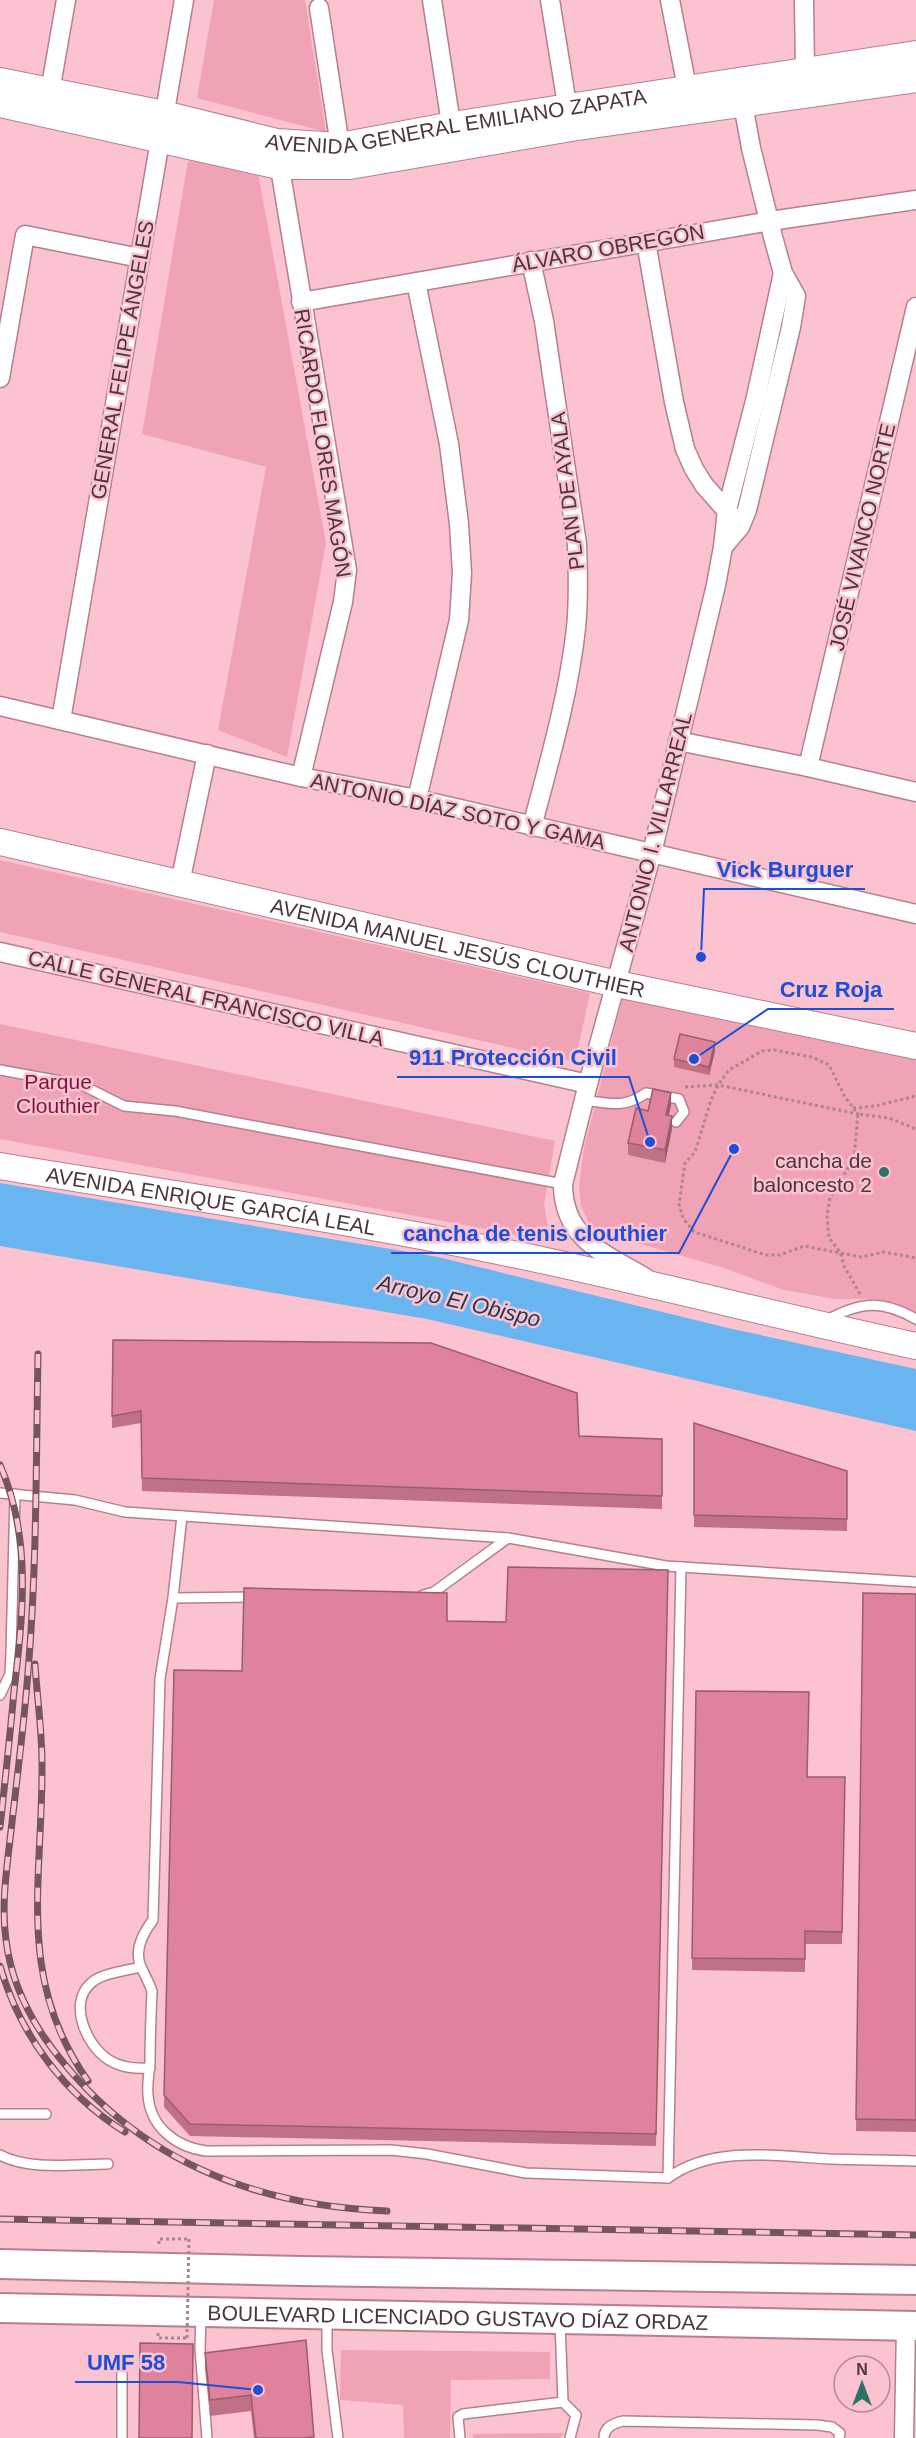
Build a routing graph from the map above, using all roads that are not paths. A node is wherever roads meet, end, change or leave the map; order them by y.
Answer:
1 (66, 0) edge
2 (184, 0) edge
3 (432, 0) edge
4 (550, 0) edge
5 (670, 0) edge
6 (804, 0) edge
7 (319, 8) dead end
8 (916, 54) edge
9 (805, 71) junction
10 (916, 79) edge
11 (0, 81) edge
12 (741, 94) junction
13 (689, 101) junction
14 (48, 103) junction
15 (0, 104) edge
16 (569, 118) junction
17 (162, 127) junction
18 (453, 137) junction
19 (340, 146) junction
20 (278, 154) junction
21 (916, 200) edge
22 (770, 221) junction
23 (646, 242) junction
24 (140, 258) junction
25 (531, 261) junction
26 (783, 273) junction
27 (416, 282) junction
28 (301, 302) junction
29 (916, 307) edge
30 (0, 378) edge
31 (727, 510) junction
32 (740, 527) junction
33 (723, 547) junction
34 (0, 706) edge
35 (61, 720) junction
36 (678, 741) junction
37 (207, 754) junction
38 (808, 767) junction
39 (301, 777) junction
40 (916, 792) edge
41 (417, 799) junction
42 (532, 827) junction
43 (0, 842) edge
44 (652, 853) junction
45 (180, 882) junction
46 (916, 914) edge
47 (0, 952) edge
48 (617, 984) junction
49 (916, 1046) edge
50 (0, 1070) edge
51 (586, 1092) junction
52 (676, 1122) dead end
53 (0, 1166) edge
54 (563, 1184) junction
55 (655, 1284) junction
56 (916, 1319) edge
57 (817, 1325) junction
58 (916, 1346) edge
59 (0, 1493) edge
60 (15, 1494) junction
61 (182, 1516) junction
62 (508, 1538) junction
63 (681, 1567) junction
64 (916, 1582) edge
65 (414, 1595) edge
66 (265, 1597) edge
67 (173, 1598) junction
68 (0, 1695) edge
69 (140, 1967) junction
70 (150, 2068) junction
71 (0, 2114) edge
72 (46, 2114) dead end
73 (0, 2155) edge
74 (916, 2161) edge
75 (108, 2164) dead end
76 (668, 2178) junction
77 (0, 2264) edge
78 (916, 2280) edge
79 (0, 2308) edge
80 (201, 2312) junction
81 (327, 2316) junction
82 (560, 2319) junction
83 (911, 2325) edge
84 (122, 2369) dead end
85 (563, 2402) junction
86 (122, 2438) edge
87 (207, 2438) edge
88 (338, 2438) edge
89 (460, 2438) edge
90 (570, 2438) edge
91 (604, 2438) edge
92 (839, 2438) edge
93 (904, 2438) edge

1 - 14 street
2 - 17 street, GENERAL FELIPE ÁNGELES
3 - 18 street
4 - 16 street
5 - 13 street
6 - 9 street
7 - 19 street
8 - 9 street, AVENIDA GENERAL EMILIANO ZAPATA
9 - 12 street, AVENIDA GENERAL EMILIANO ZAPATA
10 - 12 street, AVENIDA GENERAL EMILIANO ZAPATA
11 - 14 street, AVENIDA GENERAL EMILIANO ZAPATA
12 - 13 street, AVENIDA GENERAL EMILIANO ZAPATA
12 - 22 street, ANTONIO I. VILLARREAL
13 - 16 street, AVENIDA GENERAL EMILIANO ZAPATA
14 - 15 street, AVENIDA GENERAL EMILIANO ZAPATA
14 - 17 street, AVENIDA GENERAL EMILIANO ZAPATA
16 - 18 street, AVENIDA GENERAL EMILIANO ZAPATA
17 - 20 street, AVENIDA GENERAL EMILIANO ZAPATA
17 - 24 street, GENERAL FELIPE ÁNGELES
18 - 19 street, AVENIDA GENERAL EMILIANO ZAPATA
18 - 20 street, AVENIDA GENERAL EMILIANO ZAPATA
19 - 20 street, AVENIDA GENERAL EMILIANO ZAPATA
20 - 28 street, RICARDO FLORES MAGÓN
21 - 22 street, ÁLVARO OBREGÓN
22 - 23 street, ÁLVARO OBREGÓN
22 - 26 street, ANTONIO I. VILLARREAL
23 - 25 street, ÁLVARO OBREGÓN
23 - 31 street
24 - 30 street
24 - 35 street, GENERAL FELIPE ÁNGELES
25 - 27 street, ÁLVARO OBREGÓN
25 - 42 street, PLAN DE AYALA
26 - 31 street, ANTONIO I. VILLARREAL
26 - 32 street, ANTONIO I. VILLARREAL
27 - 28 street, ÁLVARO OBREGÓN
27 - 41 street
28 - 39 street, RICARDO FLORES MAGÓN
29 - 38 street, JOSÉ VIVANCO NORTE
31 - 32 street
31 - 33 street, ANTONIO I. VILLARREAL
32 - 33 street, ANTONIO I. VILLARREAL
33 - 36 street, ANTONIO I. VILLARREAL
34 - 35 street, ANTONIO DÍAZ SOTO Y GAMA
35 - 37 street, ANTONIO DÍAZ SOTO Y GAMA
36 - 38 street
36 - 44 street, ANTONIO I. VILLARREAL
37 - 39 street, ANTONIO DÍAZ SOTO Y GAMA
37 - 45 street
38 - 40 street
39 - 41 street, ANTONIO DÍAZ SOTO Y GAMA
41 - 42 street, ANTONIO DÍAZ SOTO Y GAMA
42 - 44 street, ANTONIO DÍAZ SOTO Y GAMA
43 - 45 street, AVENIDA MANUEL JESÚS CLOUTHIER
44 - 46 street, ANTONIO DÍAZ SOTO Y GAMA
44 - 48 street, ANTONIO I. VILLARREAL
45 - 48 street, AVENIDA MANUEL JESÚS CLOUTHIER
47 - 51 street, CALLE GENERAL FRANCISCO VILLA
48 - 49 street, AVENIDA MANUEL JESÚS CLOUTHIER
48 - 51 street, ANTONIO I. VILLARREAL
50 - 54 lane
51 - 52 lane
51 - 54 street, ANTONIO I. VILLARREAL
53 - 55 street, AVENIDA ENRIQUE GARCÍA LEAL
54 - 55 street, ANTONIO I. VILLARREAL
55 - 57 street, AVENIDA ENRIQUE GARCÍA LEAL
56 - 57 lane
57 - 58 street, AVENIDA ENRIQUE GARCÍA LEAL
59 - 60 lane
60 - 61 lane
60 - 68 lane
61 - 62 lane
61 - 67 lane
62 - 63 lane
62 - 65 lane
63 - 64 lane
63 - 76 lane
66 - 67 lane
67 - 69 lane
69 - 70 lane
69 - 70 lane
70 - 76 lane
71 - 72 lane
73 - 75 lane
74 - 76 lane
77 - 78 main road, BOULEVARD LICENCIADO GUSTAVO DÍAZ ORDAZ
79 - 80 main road, BOULEVARD LICENCIADO GUSTAVO DÍAZ ORDAZ
80 - 81 main road, BOULEVARD LICENCIADO GUSTAVO DÍAZ ORDAZ
80 - 87 lane
81 - 82 main road, BOULEVARD LICENCIADO GUSTAVO DÍAZ ORDAZ
81 - 88 lane
82 - 83 main road, BOULEVARD LICENCIADO GUSTAVO DÍAZ ORDAZ
82 - 85 lane
83 - 93 street
84 - 86 lane
85 - 89 lane
85 - 90 lane
91 - 92 lane

